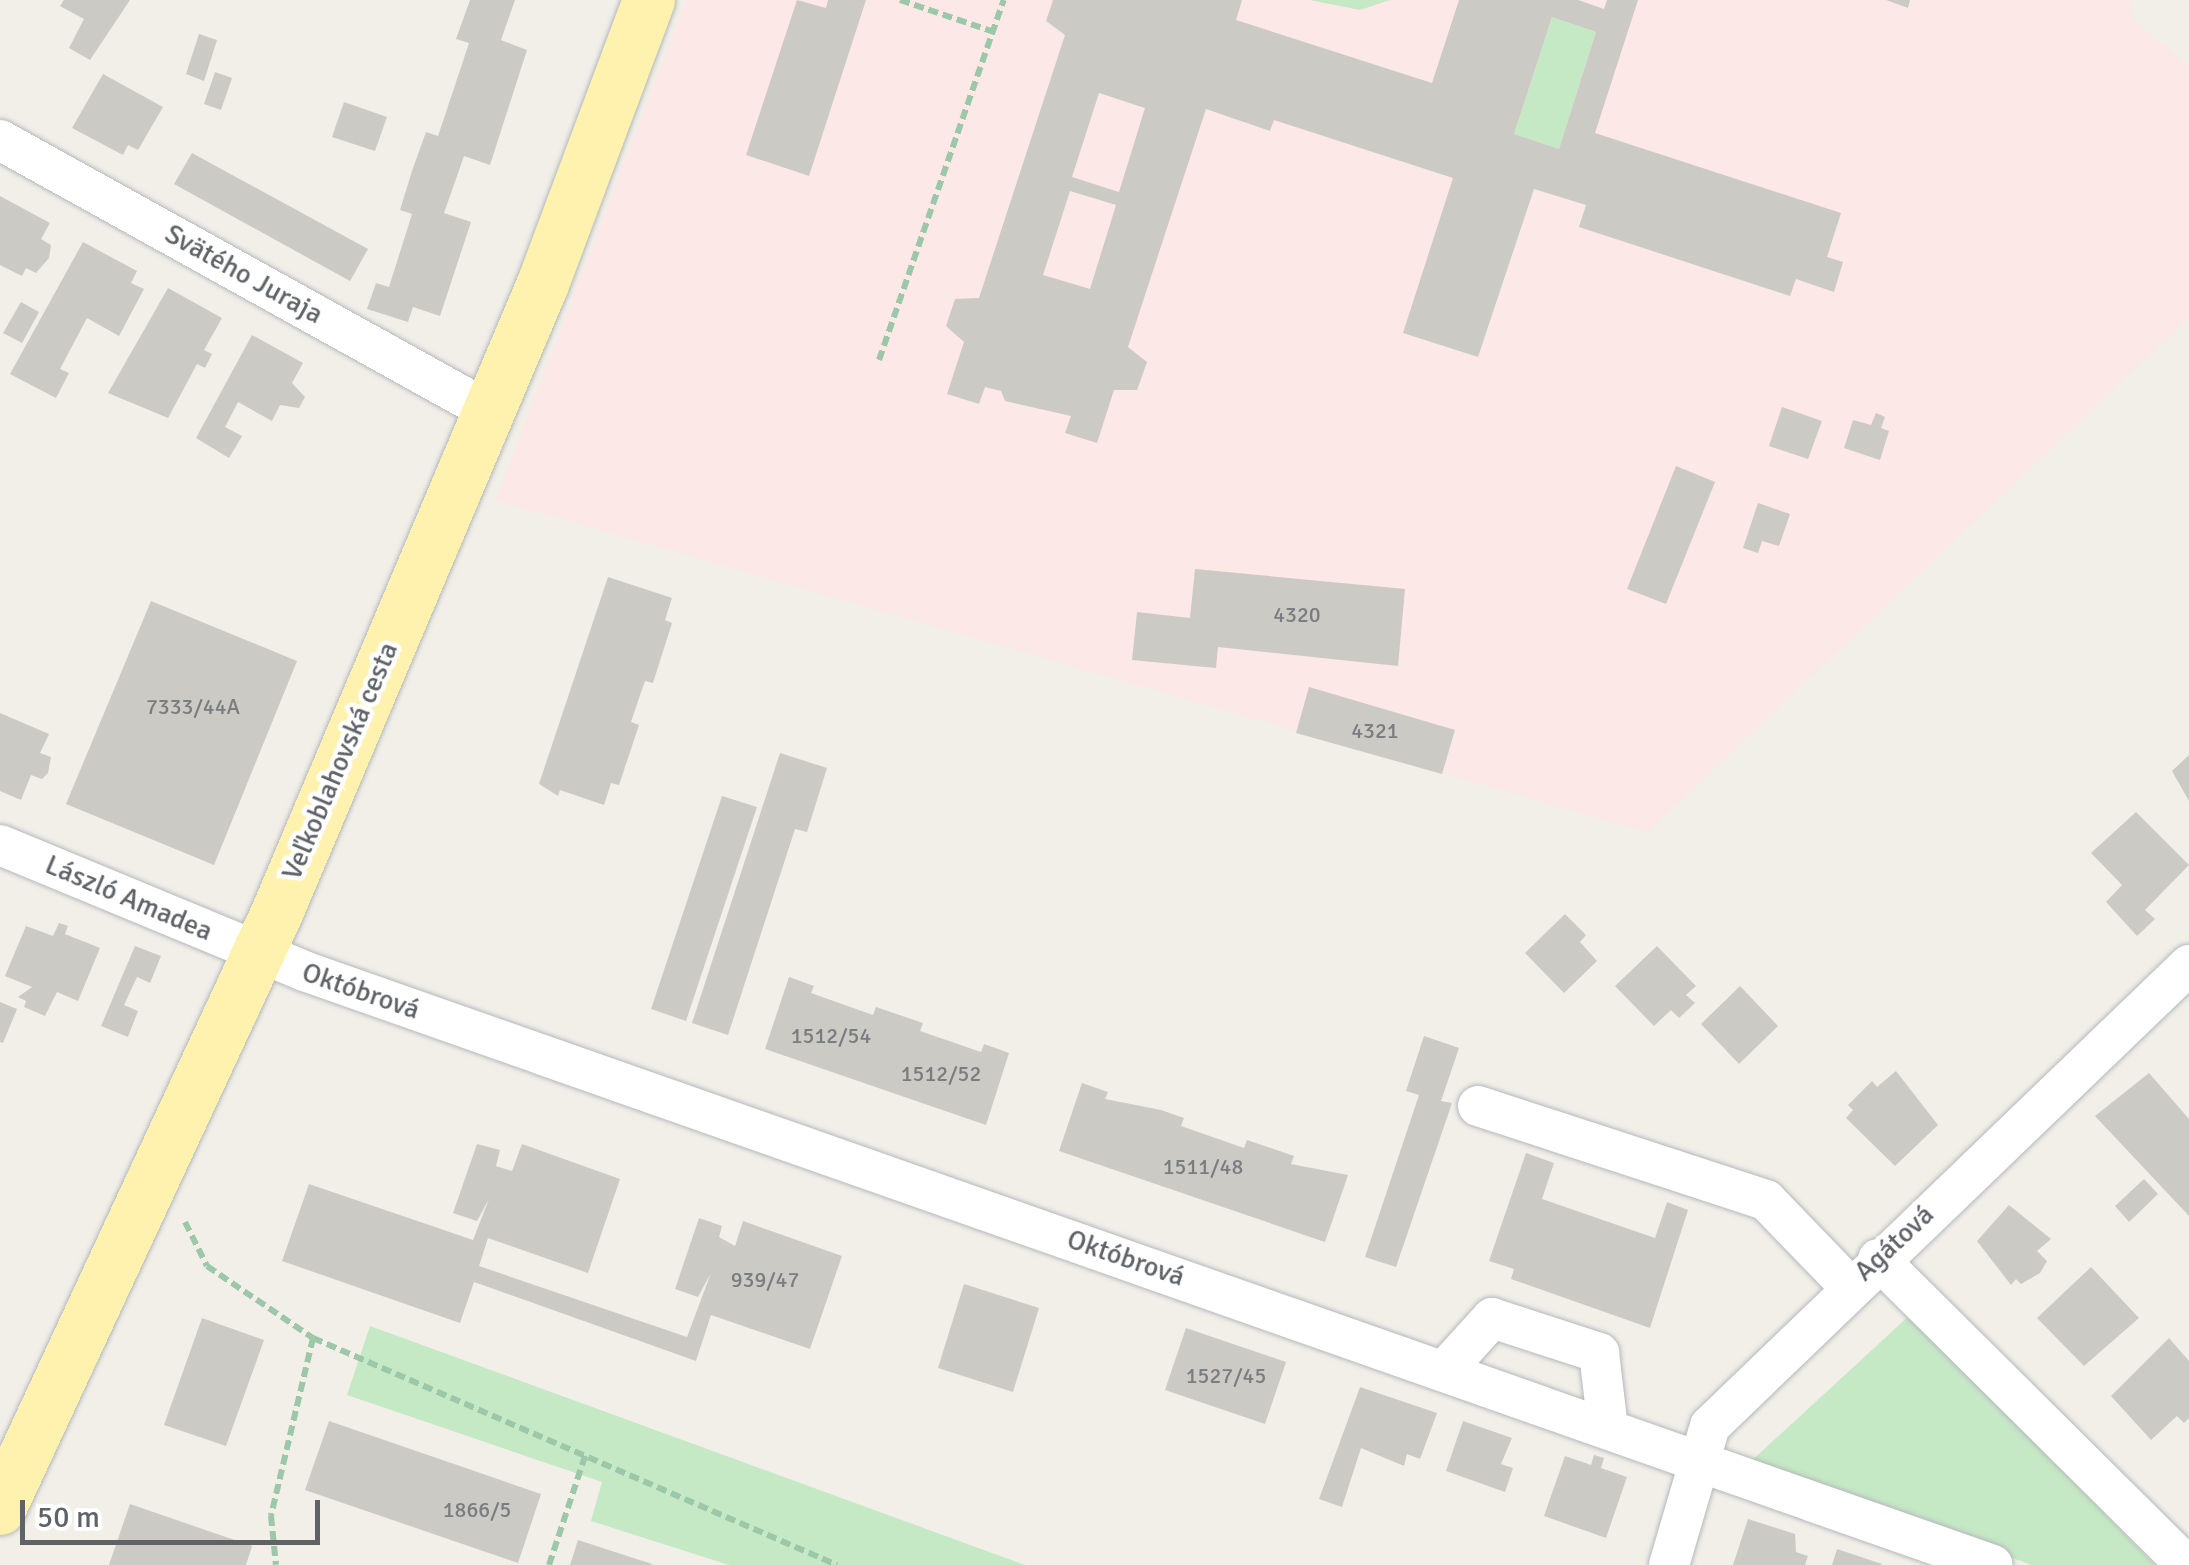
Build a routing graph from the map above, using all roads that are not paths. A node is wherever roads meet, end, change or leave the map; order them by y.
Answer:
1 (649, 0) edge
2 (0, 140) edge
3 (487, 410) junction
4 (0, 844) edge
5 (258, 953) junction
6 (2189, 965) edge
7 (1478, 1106) dead end
8 (1878, 1259) junction
9 (1848, 1286) junction
10 (1446, 1370) junction
11 (1608, 1428) junction
12 (1701, 1462) junction
13 (0, 1509) edge
14 (1669, 1565) edge
15 (1993, 1565) edge
16 (2186, 1565) edge

1 - 3 main road, Veľkoblahovská cesta
2 - 3 street, Svätého Juraja
3 - 5 main road, Veľkoblahovská cesta
4 - 5 street, László Amadea
5 - 10 street, Októbrová
5 - 13 main road, Veľkoblahovská cesta
6 - 8 street, Agátová
7 - 9 street
8 - 9 street, Agátová
8 - 16 street
9 - 12 street, Agátová
10 - 11 street, Októbrová
10 - 11 street
11 - 12 street, Októbrová
12 - 14 street, Agátová
12 - 15 street, Októbrová

